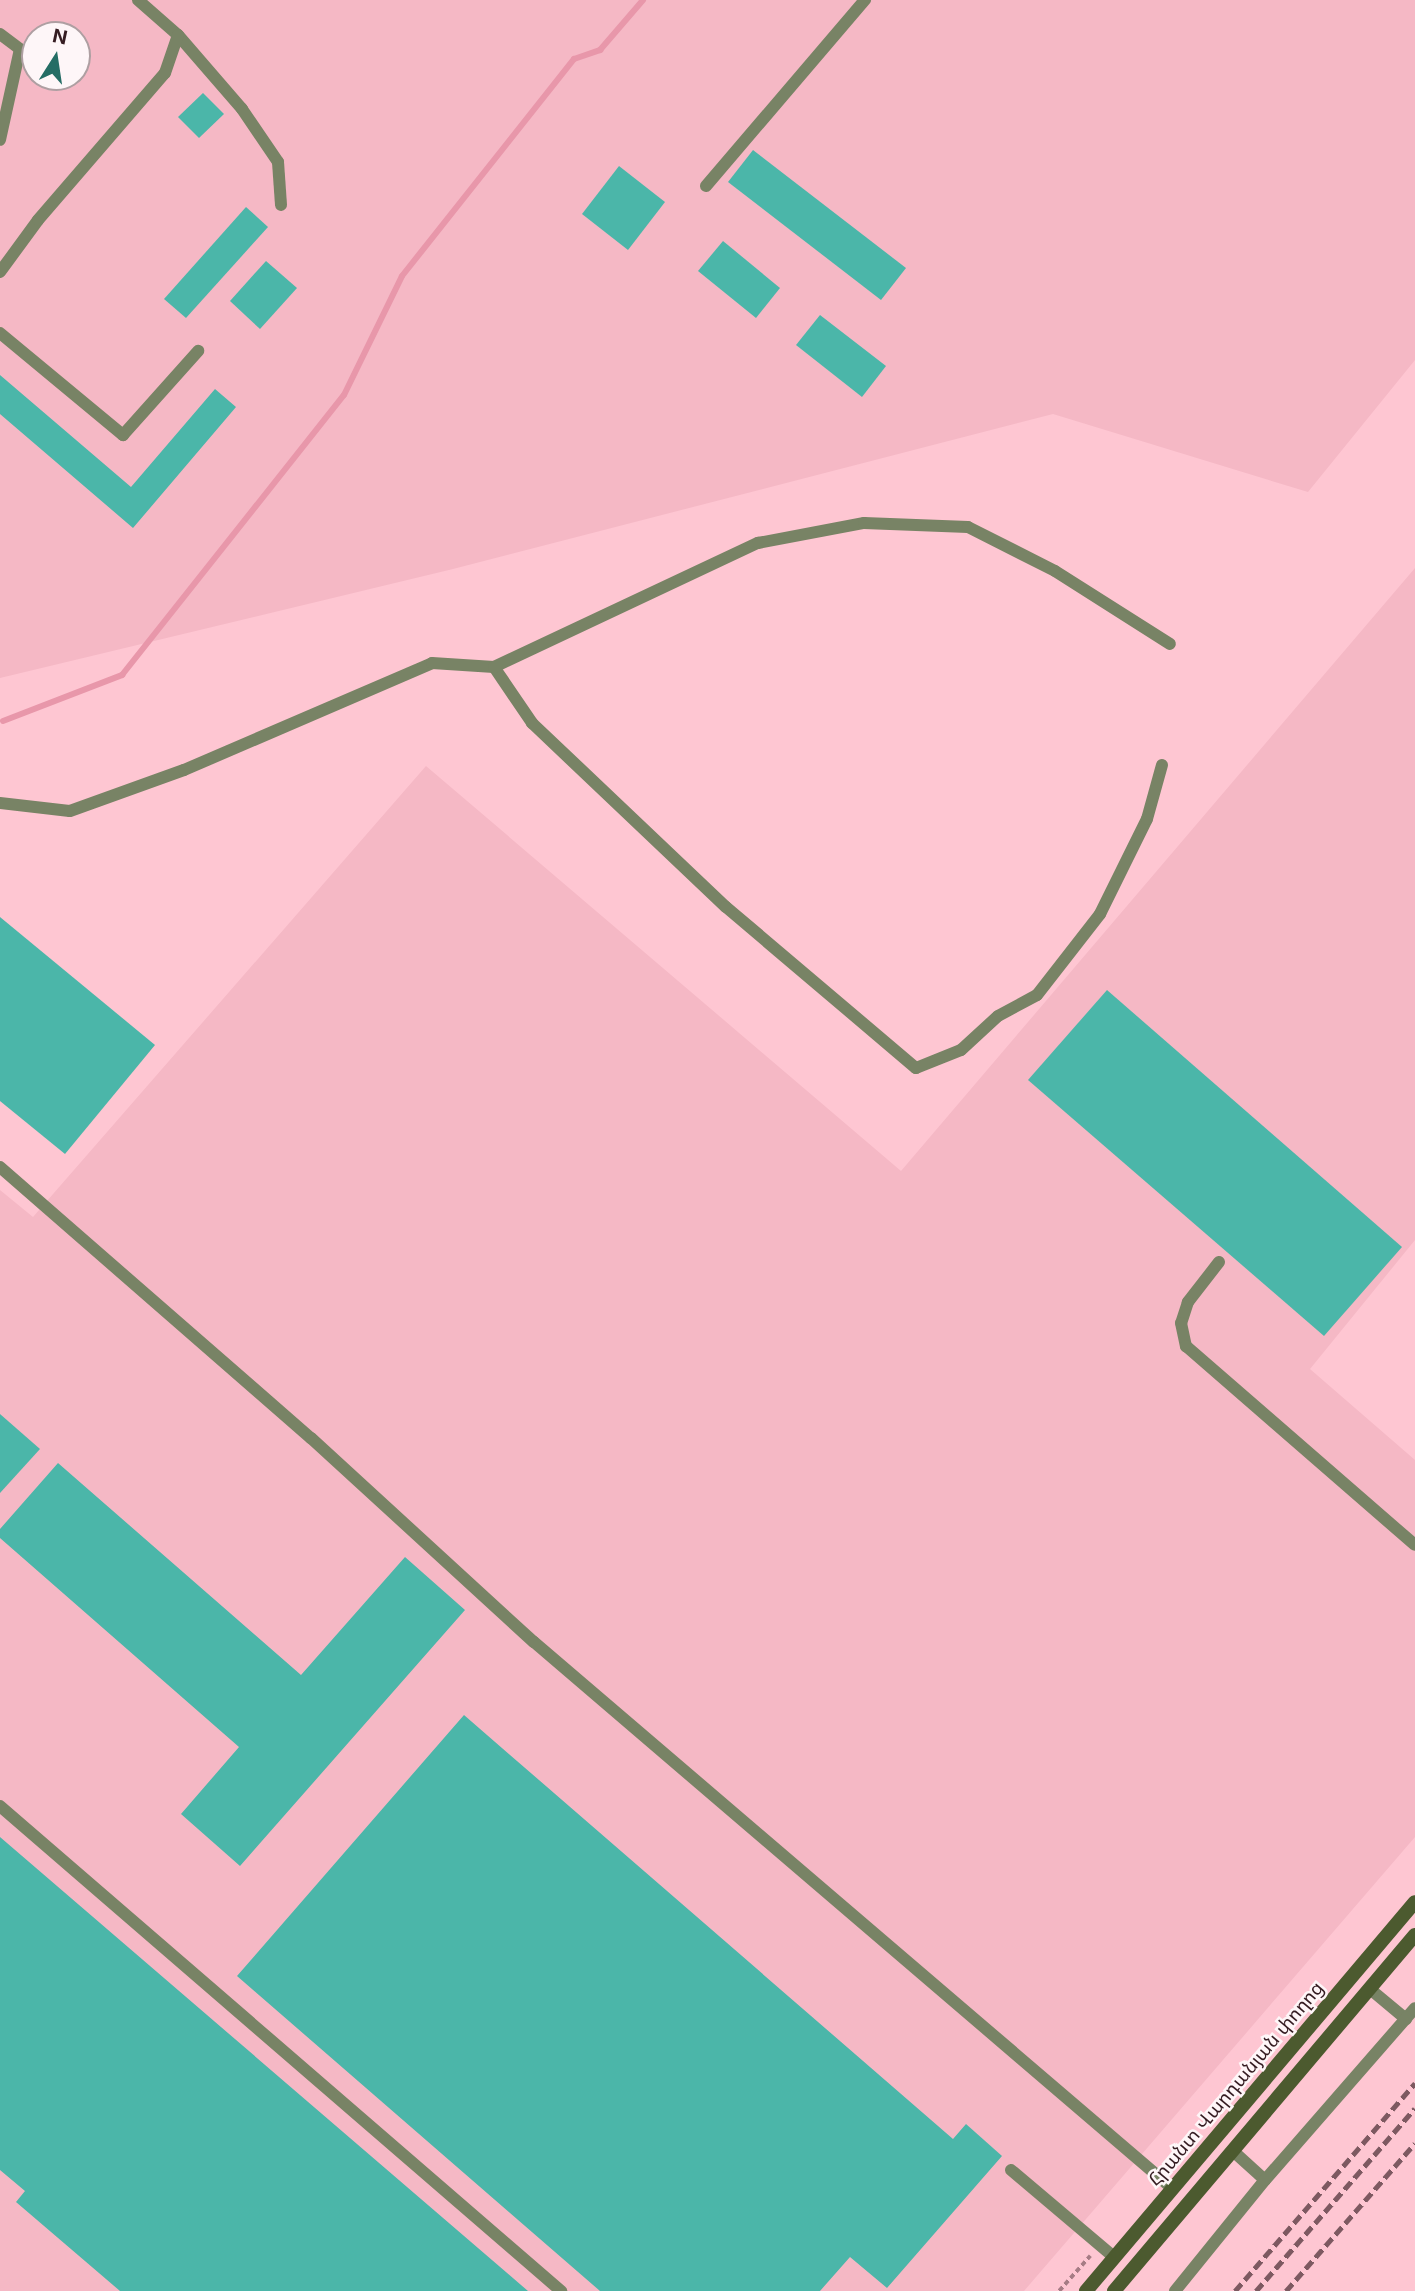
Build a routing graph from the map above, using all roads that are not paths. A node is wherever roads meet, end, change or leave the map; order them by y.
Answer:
1 (138, 0) edge
2 (865, 0) edge
3 (0, 34) edge
4 (178, 35) junction
5 (0, 140) edge
6 (706, 186) dead end
7 (281, 205) dead end
8 (0, 272) edge
9 (0, 333) edge
10 (198, 351) dead end
11 (1170, 644) dead end
12 (494, 667) junction
13 (1162, 765) dead end
14 (0, 803) edge
15 (0, 1167) edge
16 (1219, 1262) dead end
17 (1415, 1545) edge
18 (0, 1805) edge
19 (1415, 1902) edge
20 (1415, 1935) edge
21 (1370, 1989) junction
22 (1411, 2013) edge
23 (1233, 2151) junction
24 (1011, 2169) dead end
25 (1265, 2180) junction
26 (1173, 2189) junction
27 (1114, 2257) junction
28 (561, 2291) edge
29 (1086, 2291) edge
30 (1114, 2291) edge
31 (1175, 2291) edge

1 - 4 lane
2 - 6 lane
3 - 5 lane
4 - 7 lane
4 - 8 lane
9 - 10 lane
11 - 12 lane
12 - 13 lane
12 - 14 lane
15 - 26 lane
16 - 17 lane
18 - 28 lane
19 - 26 main road, Հրանտ Վարդանյան փողոց
20 - 21 main road
21 - 22 lane
21 - 23 main road
22 - 25 lane
23 - 25 lane
23 - 30 main road
24 - 27 lane
25 - 31 lane
26 - 27 main road, Հրանտ Վարդանյան փողոց
27 - 29 main road, Հրանտ Վարդանյան փողոց

